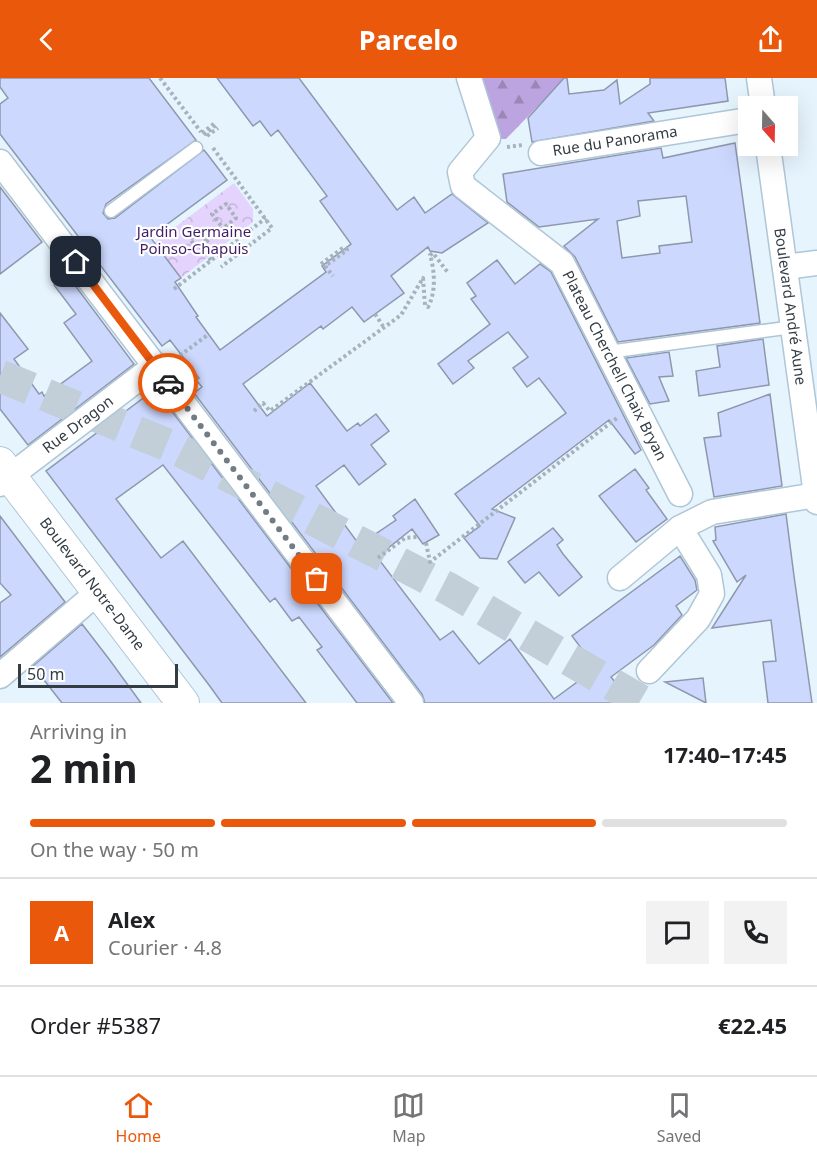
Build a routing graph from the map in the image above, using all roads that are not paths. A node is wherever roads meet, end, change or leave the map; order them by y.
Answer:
1 (469, 78) edge
2 (759, 78) edge
3 (762, 96) edge
4 (738, 122) edge
5 (196, 148) dead end
6 (541, 153) road end
7 (769, 156) edge
8 (0, 162) edge
9 (111, 211) dead end
10 (817, 263) edge
11 (785, 267) junction
12 (793, 327) junction
13 (608, 352) junction
14 (155, 366) junction
15 (811, 406) edge
16 (3, 474) edge
17 (680, 494) dead end
18 (817, 498) edge
19 (680, 528) junction
20 (620, 578) dead end
21 (98, 592) junction
22 (649, 671) dead end
23 (0, 676) edge
24 (183, 703) edge
25 (411, 703) edge

1 - 13 street, Plateau Cherchell Chaix Bryan
2 - 3 street
4 - 6 street, Rue du Panorama
5 - 9 lane
7 - 11 street, Boulevard André Aune
8 - 14 street
10 - 11 street
11 - 12 street, Boulevard André Aune
12 - 13 lane
12 - 15 street, Boulevard André Aune
13 - 17 street, Plateau Cherchell Chaix Bryan
14 - 16 street, Rue Dragon
14 - 25 street
15 - 18 street, Boulevard André Aune
16 - 21 street, Boulevard Notre-Dame
18 - 19 street
19 - 20 street
19 - 22 street
21 - 23 street
21 - 24 street, Boulevard Notre-Dame

